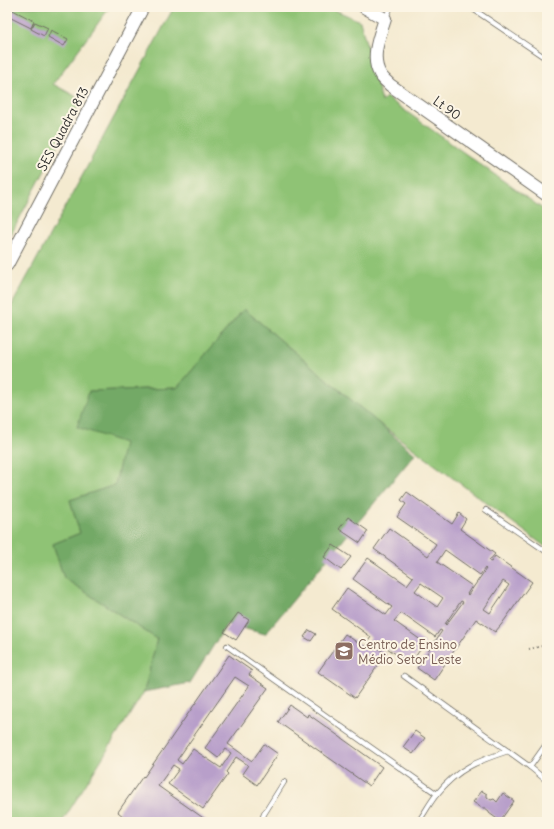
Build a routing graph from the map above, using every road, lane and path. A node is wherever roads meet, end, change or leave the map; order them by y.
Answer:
1 (143, 7) edge
2 (364, 7) edge
3 (391, 7) edge
4 (470, 7) edge
5 (385, 19) junction
6 (547, 59) edge
7 (547, 195) edge
8 (7, 265) edge
9 (486, 510) dead end
10 (547, 552) edge
11 (547, 645) edge
12 (227, 646) dead end
13 (529, 649) dead end
14 (404, 676) dead end
15 (547, 743) edge
16 (508, 752) junction
17 (530, 767) junction
18 (547, 781) edge
19 (284, 782) dead end
20 (437, 794) junction
21 (261, 822) edge
22 (418, 822) edge

1 - 8 street, SES Quadra 813
2 - 5 street
3 - 5 lane, Lt 90
4 - 6 lane
5 - 7 street, Lt 90
9 - 10 lane
11 - 13 path
12 - 20 lane
14 - 16 lane
15 - 17 lane
16 - 17 lane
16 - 20 lane
17 - 18 lane
19 - 21 lane
20 - 22 lane

